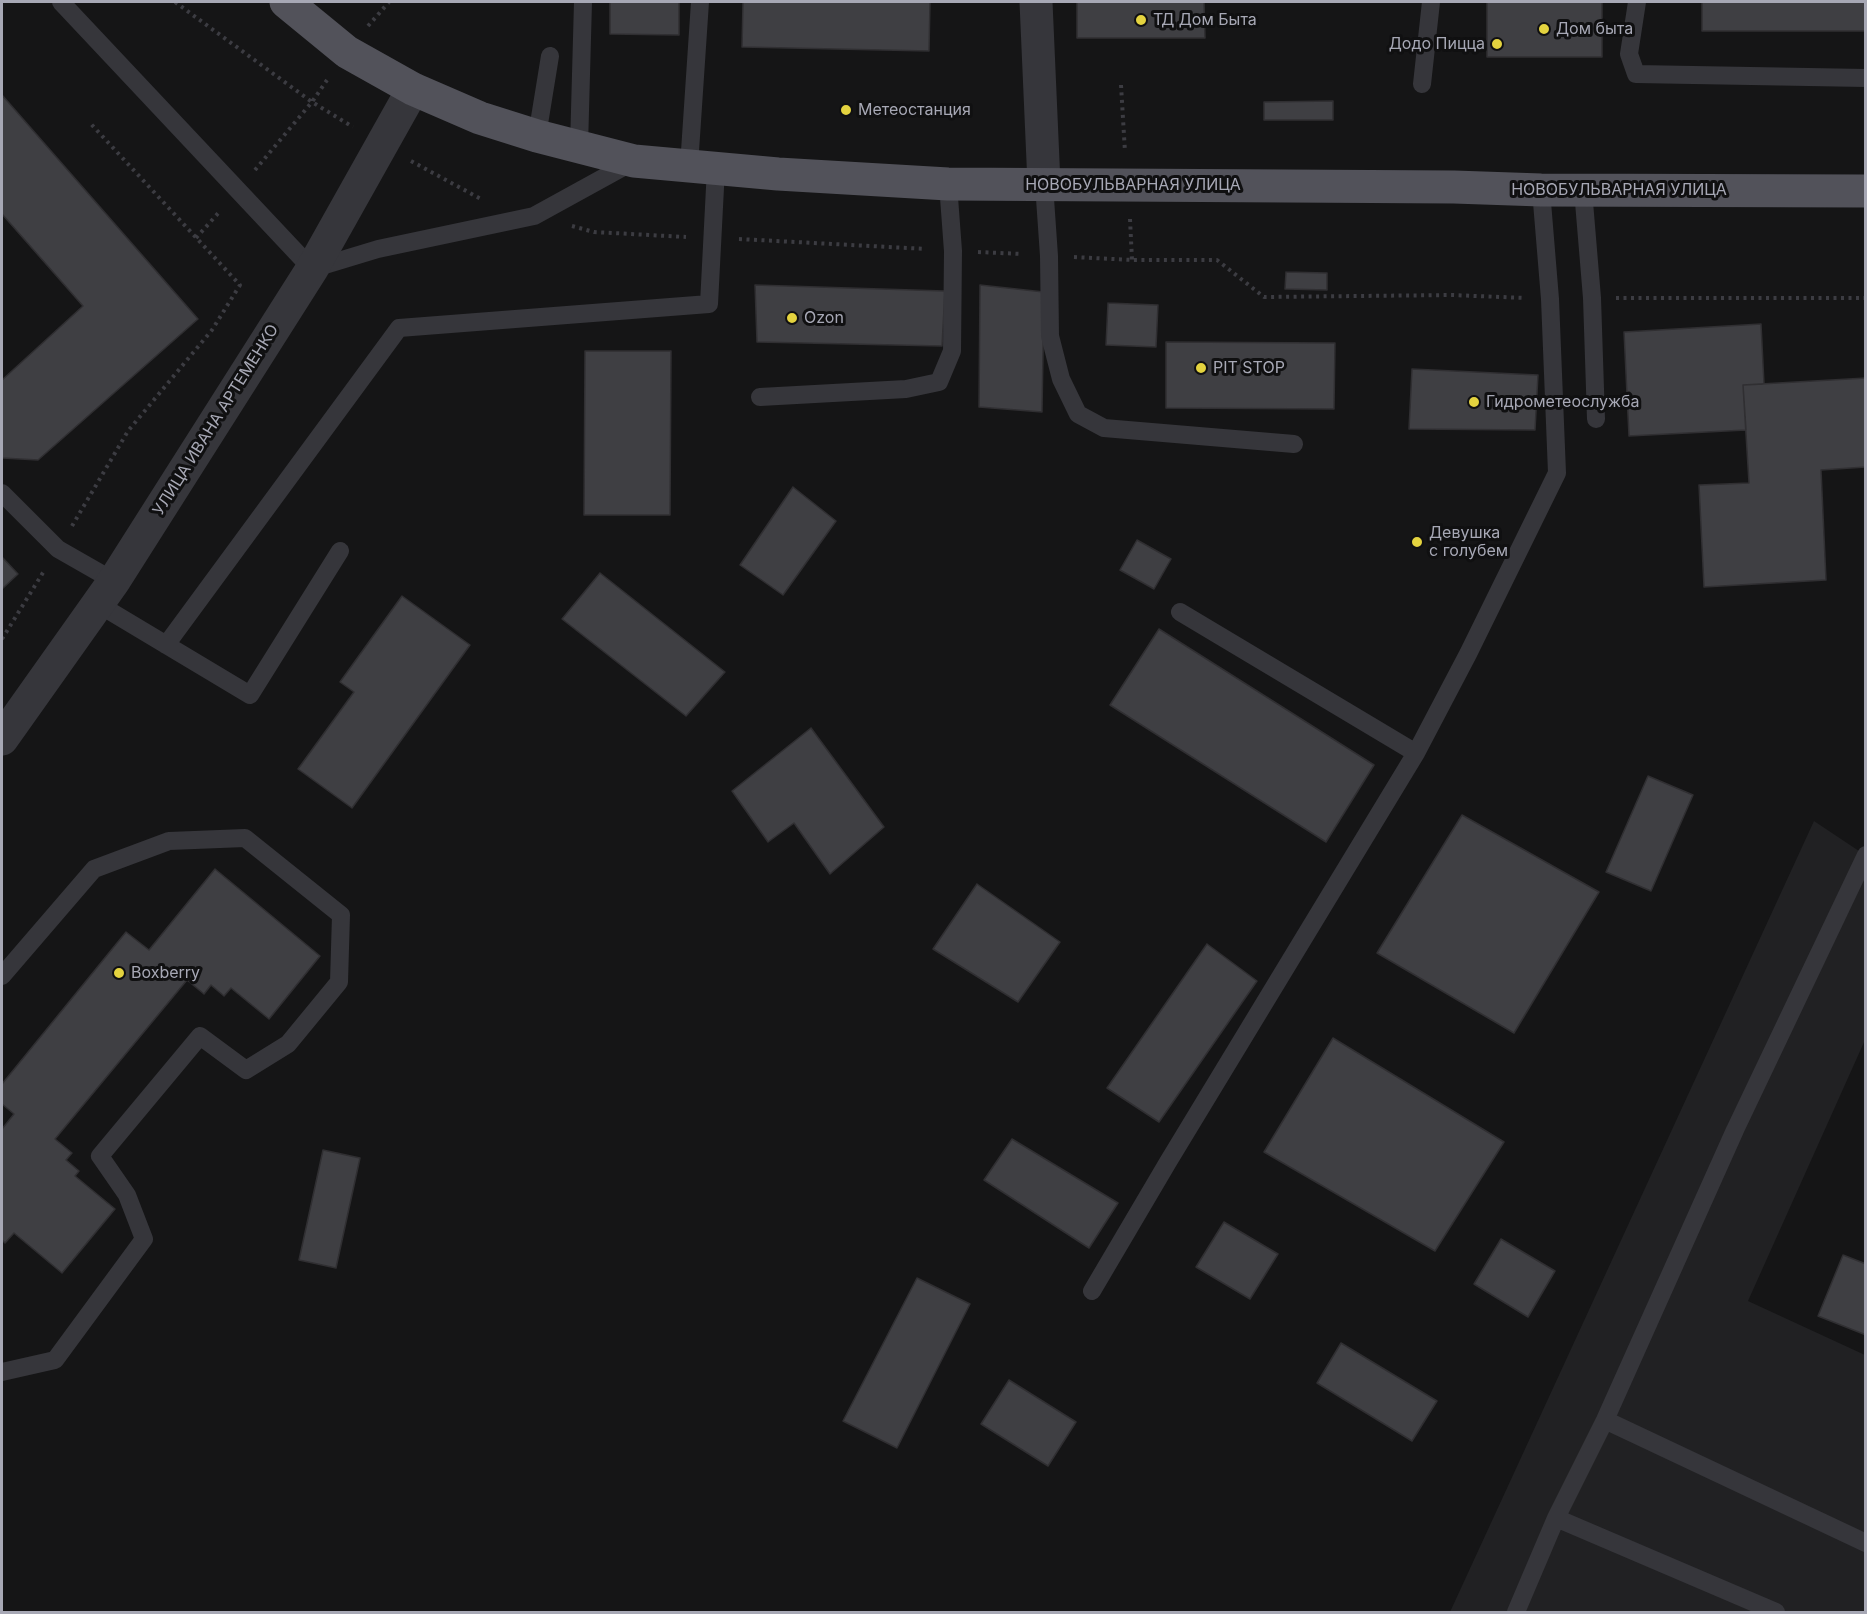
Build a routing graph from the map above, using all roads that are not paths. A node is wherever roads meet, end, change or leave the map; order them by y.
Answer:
1 (61, 2) edge
2 (286, 2) edge
3 (583, 2) edge
4 (700, 2) edge
5 (1036, 2) edge
6 (1431, 2) edge
7 (1637, 2) edge
8 (550, 56) dead end
9 (1866, 78) edge
10 (1422, 84) dead end
11 (413, 89) junction
12 (537, 136) junction
13 (579, 147) junction
14 (634, 161) junction
15 (703, 167) junction
16 (948, 184) junction
17 (1044, 184) junction
18 (1541, 190) junction
19 (1583, 190) junction
20 (1866, 191) edge
21 (312, 269) junction
22 (760, 397) dead end
23 (1596, 419) dead end
24 (1294, 444) dead end
25 (2, 493) edge
26 (340, 551) dead end
27 (106, 592) junction
28 (1180, 612) dead end
29 (166, 645) junction
30 (2, 739) edge
31 (1416, 753) junction
32 (1866, 855) edge
33 (2, 976) edge
34 (1092, 1291) dead end
35 (2, 1372) edge
36 (1605, 1420) junction
37 (1556, 1518) junction
38 (1866, 1543) edge
39 (1516, 1612) edge
40 (1776, 1612) edge

1 - 21 lane
2 - 11 main road, НОВОБУЛЬВАРНАЯ УЛИЦА
3 - 13 lane
4 - 15 lane
5 - 17 street
6 - 10 lane
7 - 9 lane
8 - 12 lane
11 - 12 main road, НОВОБУЛЬВАРНАЯ УЛИЦА
11 - 21 street, УЛИЦА ИВАНА АРТЕМЕНКО
12 - 13 main road, НОВОБУЛЬВАРНАЯ УЛИЦА
13 - 14 main road, НОВОБУЛЬВАРНАЯ УЛИЦА
14 - 15 main road, НОВОБУЛЬВАРНАЯ УЛИЦА
14 - 21 lane
15 - 16 main road, НОВОБУЛЬВАРНАЯ УЛИЦА
15 - 29 lane
16 - 17 main road, НОВОБУЛЬВАРНАЯ УЛИЦА
16 - 22 lane
17 - 18 main road, НОВОБУЛЬВАРНАЯ УЛИЦА
17 - 24 lane
18 - 19 main road, НОВОБУЛЬВАРНАЯ УЛИЦА
18 - 31 lane
19 - 20 main road, НОВОБУЛЬВАРНАЯ УЛИЦА
19 - 23 lane
21 - 27 street, УЛИЦА ИВАНА АРТЕМЕНКО
25 - 27 lane
26 - 29 lane
27 - 29 lane
27 - 30 street, УЛИЦА ИВАНА АРТЕМЕНКО
28 - 31 lane
31 - 34 lane
32 - 36 lane
33 - 35 lane
36 - 37 lane
36 - 38 lane
37 - 39 lane
37 - 40 lane

